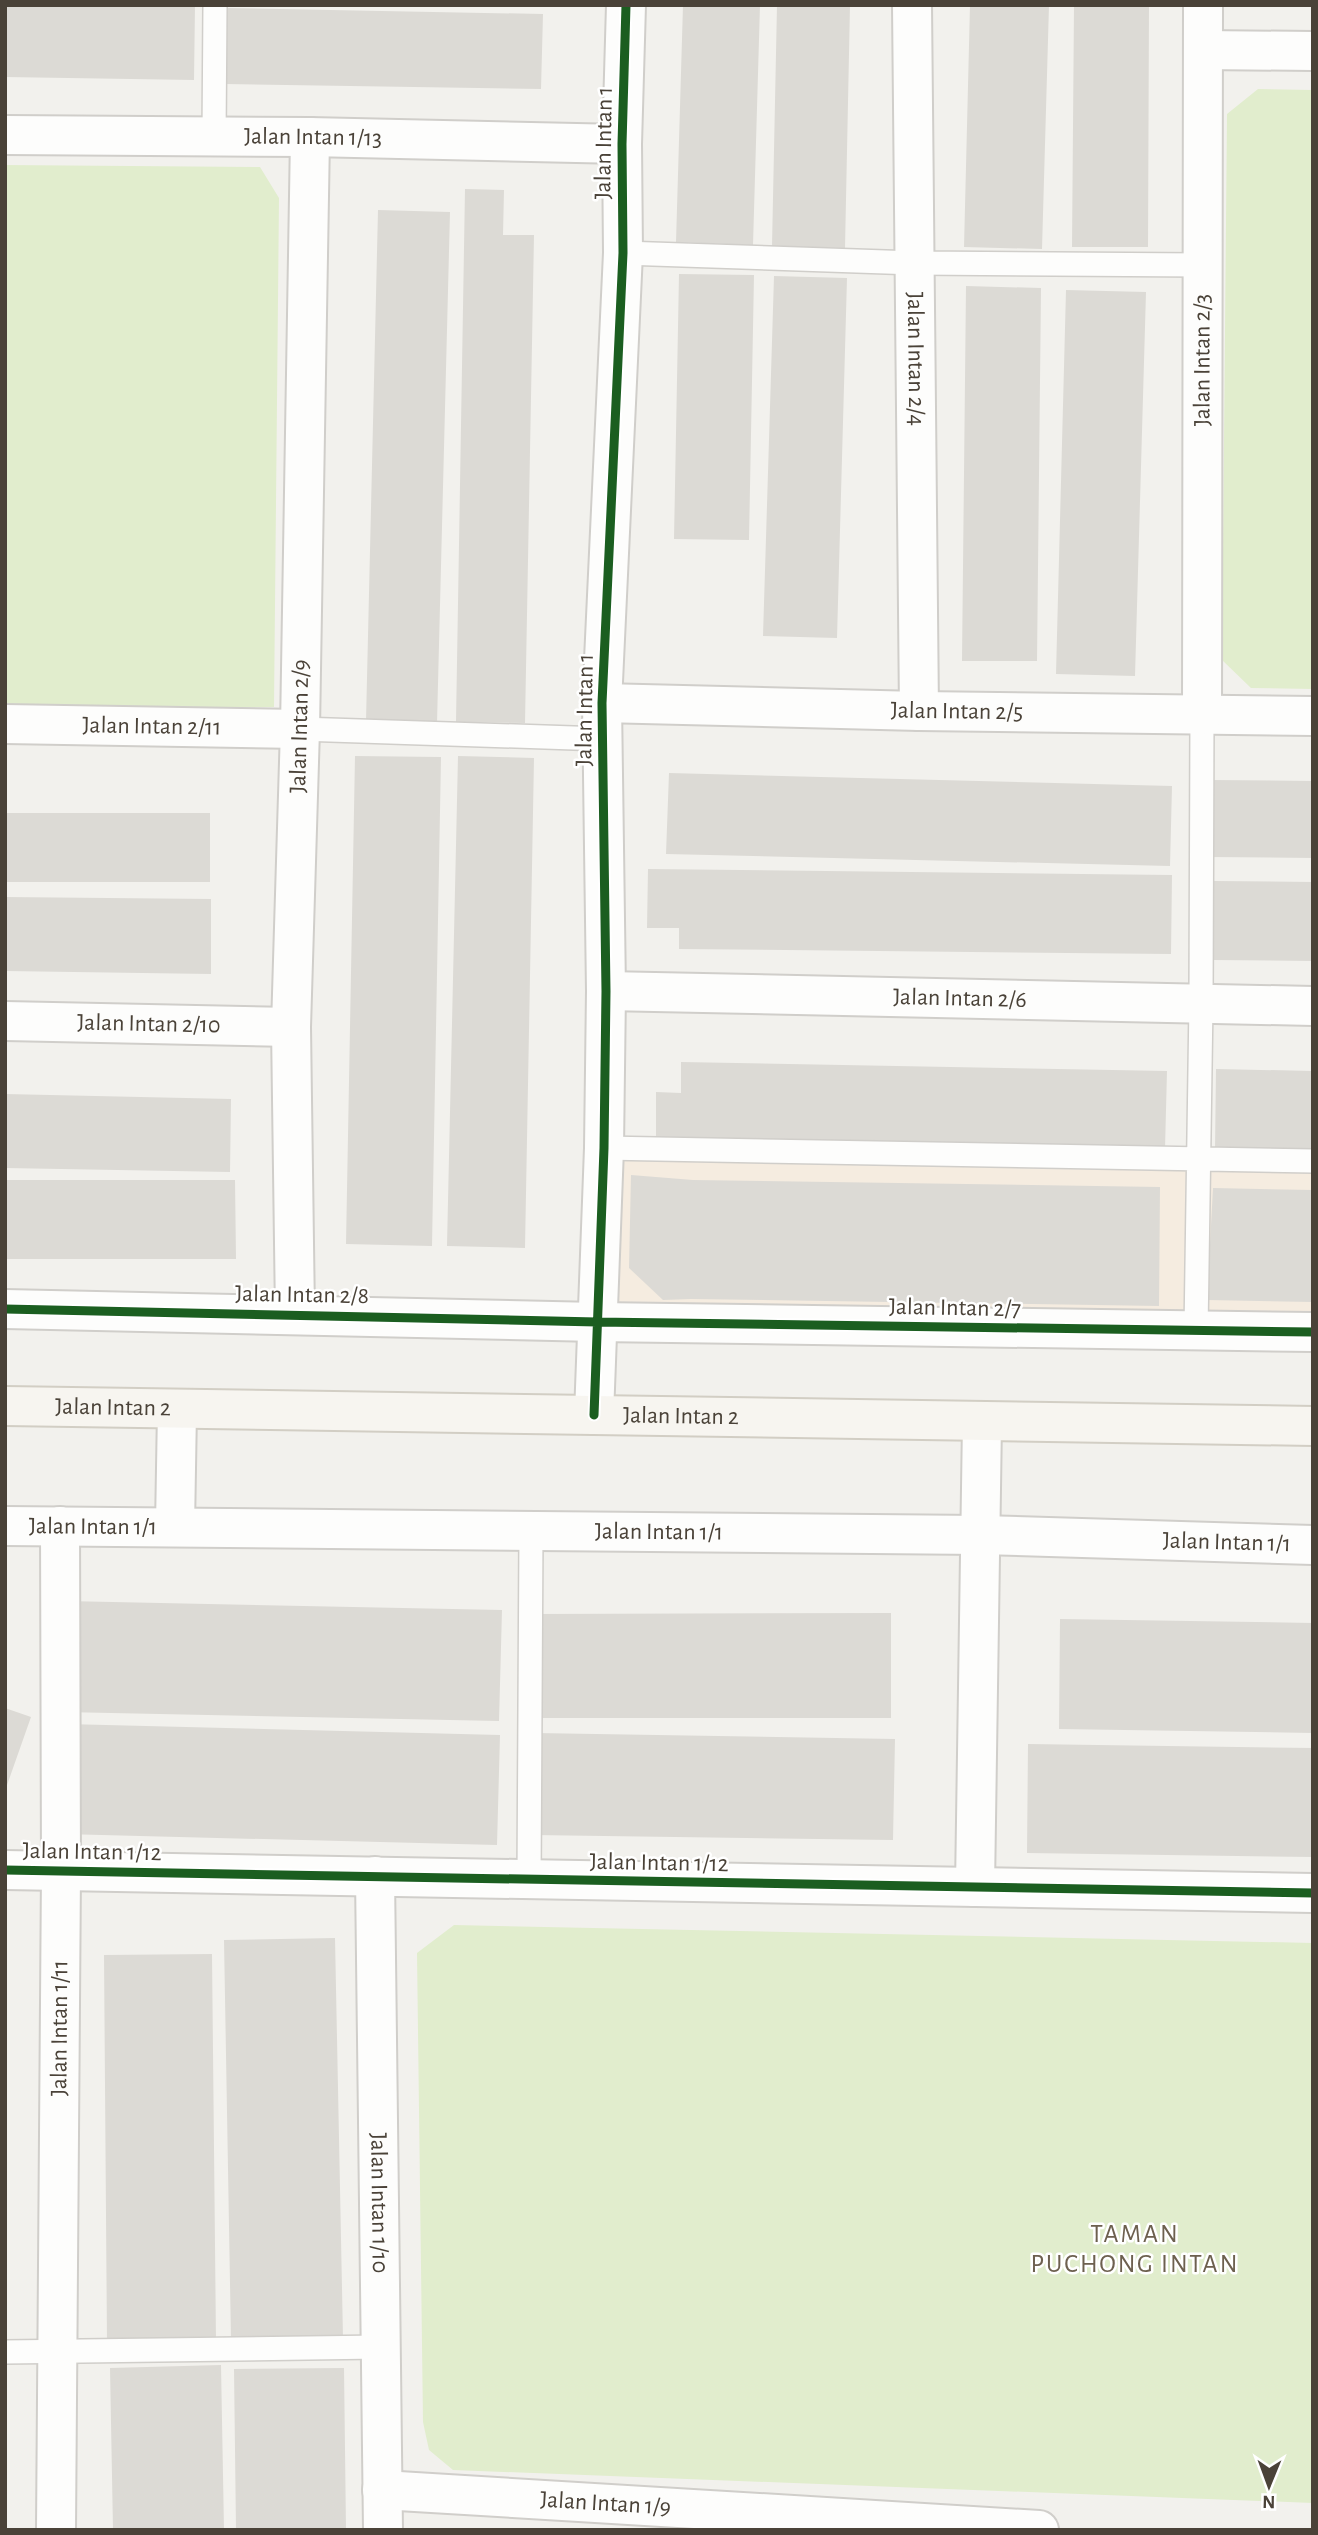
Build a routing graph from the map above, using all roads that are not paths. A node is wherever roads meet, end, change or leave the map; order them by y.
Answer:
1 (215, 5) edge
2 (626, 5) edge
3 (912, 5) edge
4 (1203, 5) edge
5 (1203, 50) junction
6 (1313, 51) edge
7 (5, 135) edge
8 (214, 137) junction
9 (310, 137) junction
10 (622, 144) junction
11 (623, 253) junction
12 (915, 263) junction
13 (1202, 265) junction
14 (919, 711) junction
15 (1202, 715) junction
16 (1313, 716) edge
17 (603, 721) junction
18 (5, 724) edge
19 (300, 729) junction
20 (606, 991) junction
21 (1201, 1003) junction
22 (1313, 1006) edge
23 (5, 1021) edge
24 (291, 1027) junction
25 (604, 1148) junction
26 (1199, 1159) junction
27 (1313, 1161) edge
28 (5, 1309) edge
29 (295, 1314) junction
30 (597, 1322) junction
31 (1196, 1331) junction
32 (1313, 1332) edge
33 (5, 1406) edge
34 (177, 1410) junction
35 (594, 1415) junction
36 (982, 1422) junction
37 (1313, 1426) edge
38 (5, 1526) edge
39 (60, 1526) junction
40 (175, 1527) junction
41 (531, 1532) junction
42 (981, 1535) junction
43 (1313, 1545) edge
44 (5, 1870) edge
45 (61, 1871) junction
46 (374, 1876) junction
47 (529, 1881) junction
48 (975, 1887) junction
49 (1313, 1893) edge
50 (381, 2347) junction
51 (57, 2351) junction
52 (5, 2352) edge
53 (382, 2490) junction
54 (951, 2528) edge
55 (56, 2530) edge
56 (383, 2530) edge
57 (1039, 2530) edge

1 - 8 lane
2 - 10 street, Jalan Intan 1
3 - 12 street, Jalan Intan 2/4
4 - 5 street, Jalan Intan 2/3
5 - 6 street
5 - 13 street, Jalan Intan 2/3
7 - 8 street, Jalan Intan 1/13
8 - 9 street, Jalan Intan 1/13
9 - 10 street, Jalan Intan 1/13
9 - 19 street, Jalan Intan 2/9
10 - 11 street, Jalan Intan 1
11 - 12 lane
11 - 17 street, Jalan Intan 1
12 - 13 lane
12 - 14 street, Jalan Intan 2/4
13 - 15 street, Jalan Intan 2/3
14 - 15 street, Jalan Intan 2/5
14 - 17 street, Jalan Intan 2/5
15 - 16 street, Jalan Intan 2/5
15 - 21 lane
17 - 19 lane
17 - 20 street, Jalan Intan 1
18 - 19 street, Jalan Intan 2/11
19 - 24 street, Jalan Intan 2/9
20 - 21 street, Jalan Intan 2/6
20 - 25 street, Jalan Intan 1
21 - 22 street, Jalan Intan 2/6
21 - 26 lane
23 - 24 street, Jalan Intan 2/10
24 - 29 street, Jalan Intan 2/9
25 - 26 lane
25 - 30 street, Jalan Intan 1
26 - 27 lane
26 - 31 lane
28 - 29 street, Jalan Intan 2/8
29 - 30 street, Jalan Intan 2/8
30 - 31 street, Jalan Intan 2/7
30 - 35 street, Jalan Intan 1
31 - 32 street, Jalan Intan 2/7
33 - 34 street, Jalan Intan 2
34 - 35 street, Jalan Intan 2
34 - 40 street
35 - 36 street, Jalan Intan 2
36 - 37 street, Jalan Intan 2
36 - 42 street
38 - 39 street, Jalan Intan 1/1
39 - 40 street, Jalan Intan 1/1
39 - 45 street, Jalan Intan 1/11
40 - 41 street, Jalan Intan 1/1
41 - 42 street, Jalan Intan 1/1
41 - 47 lane
42 - 43 street, Jalan Intan 1/1
42 - 48 street
44 - 45 street, Jalan Intan 1/12
45 - 46 street, Jalan Intan 1/12
45 - 51 street, Jalan Intan 1/11
46 - 47 street, Jalan Intan 1/12
46 - 50 street, Jalan Intan 1/10
47 - 48 street, Jalan Intan 1/12
48 - 49 street, Jalan Intan 1/12
50 - 51 lane
50 - 53 street, Jalan Intan 1/10
51 - 52 lane
51 - 55 street, Jalan Intan 1/11
53 - 54 street, Jalan Intan 1/9
53 - 56 street, Jalan Intan 1/10
54 - 57 street, Jalan Intan 1/9

